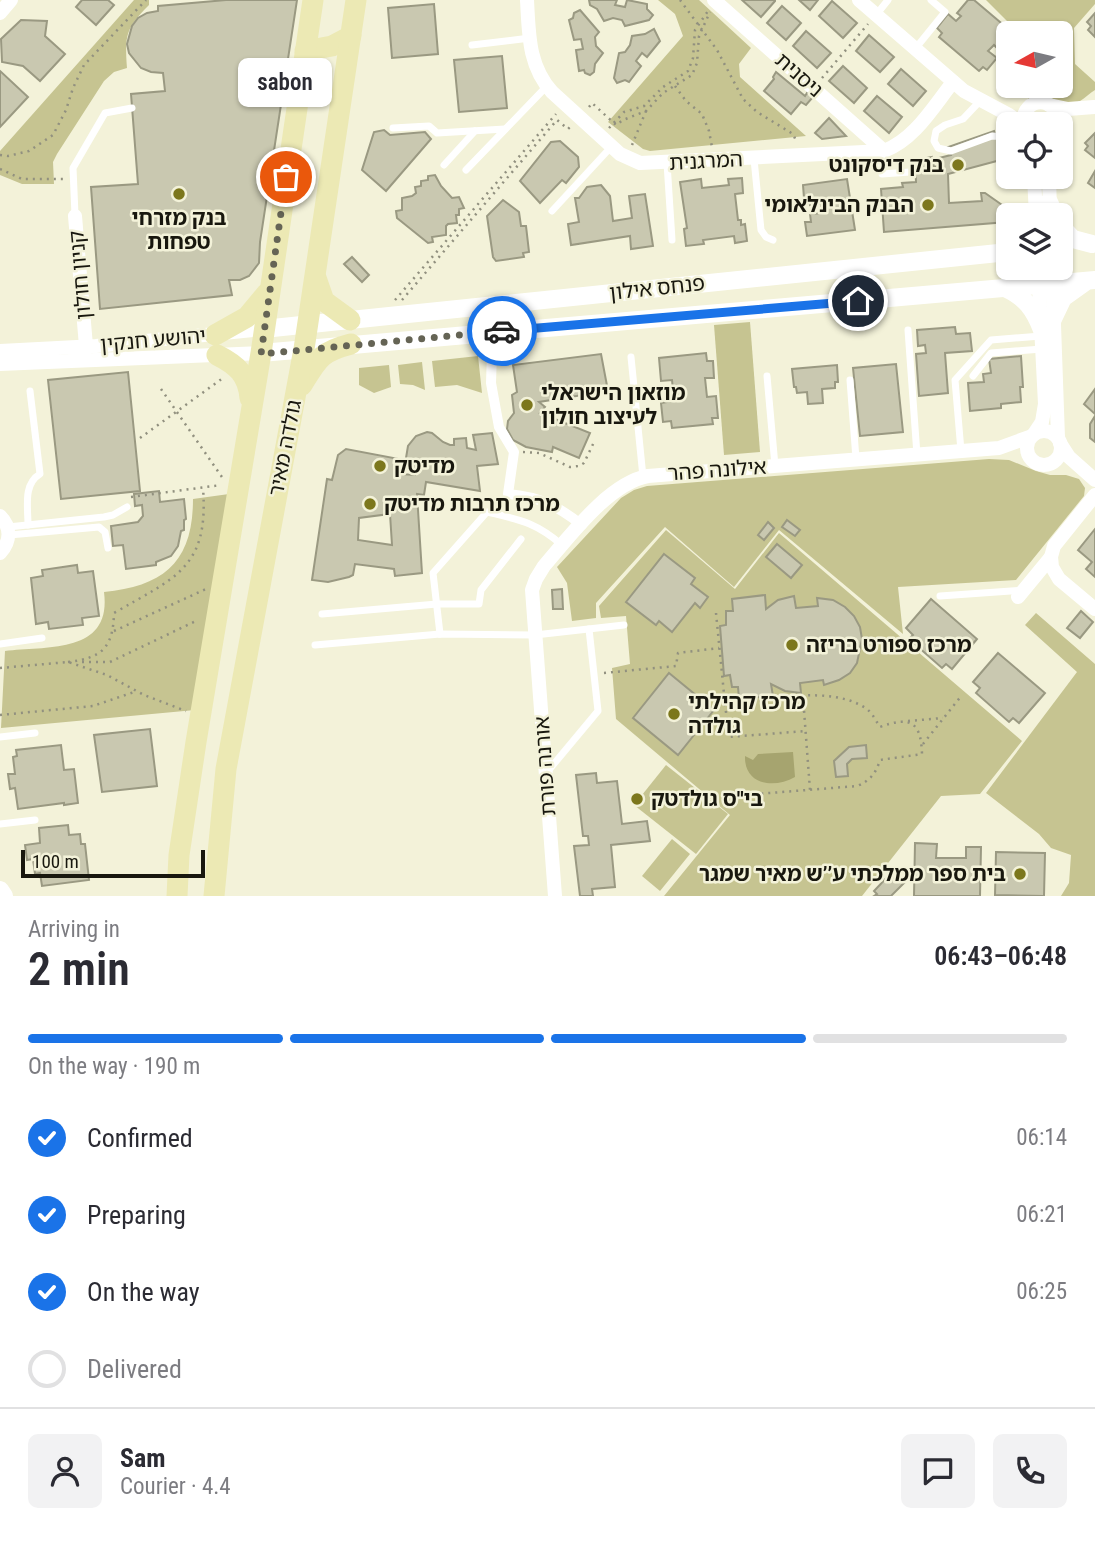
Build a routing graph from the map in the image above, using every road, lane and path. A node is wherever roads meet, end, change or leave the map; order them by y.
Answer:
1 (11, 0) edge
2 (146, 0) edge
3 (313, 0) edge
4 (356, 0) edge
5 (527, 0) edge
6 (680, 0) edge
7 (859, 0) edge
8 (888, 0) edge
9 (931, 0) edge
10 (716, 2) edge
11 (0, 13) edge
12 (876, 15) junction
13 (697, 26) junction
14 (701, 30) junction
15 (351, 36) junction
16 (530, 38) junction
17 (471, 45) dead end
18 (915, 49) junction
19 (305, 51) junction
20 (672, 82) junction
21 (953, 82) junction
22 (547, 86) junction
23 (675, 86) junction
24 (813, 88) junction
25 (565, 103) junction
26 (986, 104) junction
27 (1049, 105) junction
28 (644, 106) junction
29 (1030, 106) junction
30 (1094, 106) edge
31 (132, 108) dead end
32 (646, 111) junction
33 (1000, 112) edge
34 (1026, 112) edge
35 (1056, 112) edge
36 (579, 117) junction
37 (1073, 118) edge
38 (613, 123) junction
39 (393, 128) dead end
40 (506, 129) junction
41 (475, 131) junction
42 (996, 136) edge
43 (607, 141) junction
44 (882, 151) junction
45 (0, 155) edge
46 (800, 156) junction
47 (626, 158) junction
48 (754, 159) junction
49 (714, 160) junction
50 (667, 163) junction
51 (444, 165) dead end
52 (0, 169) edge
53 (466, 170) dead end
54 (910, 172) dead end
55 (73, 178) junction
56 (552, 211) dead end
57 (75, 216) joint
58 (1073, 239) edge
59 (672, 240) dead end
60 (773, 240) dead end
61 (1093, 244) edge
62 (1073, 246) edge
63 (996, 252) edge
64 (315, 265) junction
65 (1073, 279) edge
66 (1032, 280) edge
67 (1045, 280) edge
68 (1093, 281) edge
69 (1005, 288) junction
70 (270, 289) junction
71 (397, 306) dead end
72 (389, 307) dead end
73 (351, 320) junction
74 (307, 324) junction
75 (263, 329) junction
76 (908, 330) dead end
77 (499, 332) junction
78 (1045, 333) junction
79 (351, 344) junction
80 (216, 345) junction
81 (83, 346) junction
82 (304, 349) junction
83 (0, 351) edge
84 (261, 354) junction
85 (631, 357) dead end
86 (0, 363) edge
87 (237, 368) junction
88 (766, 376) dead end
89 (973, 376) dead end
90 (850, 380) dead end
91 (160, 389) dead end
92 (30, 391) dead end
93 (293, 410) junction
94 (176, 413) junction
95 (249, 417) junction
96 (1033, 435) junction
97 (140, 438) dead end
98 (595, 440) dead end
99 (1059, 440) junction
100 (999, 448) junction
101 (961, 451) junction
102 (514, 452) junction
103 (917, 454) junction
104 (856, 459) junction
105 (1032, 460) junction
106 (1052, 464) junction
107 (775, 466) junction
108 (1080, 467) junction
109 (643, 477) junction
110 (1095, 480) edge
111 (203, 488) junction
112 (1095, 495) edge
113 (127, 507) joint
114 (28, 525) junction
115 (582, 525) junction
116 (3, 539) edge
117 (522, 539) dead end
118 (562, 546) junction
119 (108, 548) dead end
120 (1051, 557) junction
121 (222, 582) junction
122 (1021, 594) joint
123 (940, 596) dead end
124 (437, 604) junction
125 (1095, 609) edge
126 (217, 611) junction
127 (322, 614) dead end
128 (716, 614) dead end
129 (624, 625) dead end
130 (589, 629) junction
131 (114, 631) junction
132 (440, 634) junction
133 (535, 635) junction
134 (43, 638) dead end
135 (0, 644) edge
136 (315, 645) dead end
137 (719, 648) junction
138 (68, 662) junction
139 (0, 668) edge
140 (594, 675) junction
141 (137, 691) junction
142 (962, 695) dead end
143 (803, 697) junction
144 (725, 704) junction
145 (0, 715) edge
146 (200, 716) junction
147 (943, 718) junction
148 (907, 721) junction
149 (806, 731) junction
150 (35, 733) dead end
151 (0, 737) edge
152 (922, 744) junction
153 (545, 774) junction
154 (810, 790) junction
155 (757, 794) dead end
156 (35, 820) dead end
157 (0, 824) edge
158 (0, 890) edge
159 (4, 896) edge
160 (177, 896) edge
161 (214, 896) edge
162 (555, 896) edge

1 - 11 street
2 - 45 path
3 - 19 main road, גולדה מאיר
4 - 15 main road, גולדה מאיר
5 - 16 street
6 - 13 path
7 - 12 street
8 - 12 lane
9 - 18 lane
10 - 13 path
10 - 14 path
10 - 24 street, ניסנית
12 - 18 street
12 - 24 path
13 - 14 path
13 - 20 path
14 - 23 path
14 - 46 path
15 - 19 main road
15 - 64 main road, גולדה מאיר
16 - 17 lane
16 - 22 street
18 - 21 street
19 - 70 main road, גולדה מאיר
20 - 23 path
20 - 28 path
21 - 26 street
21 - 44 street, המרגנית
22 - 25 street
22 - 40 lane
23 - 32 path
23 - 49 path
24 - 44 street, ניסנית
25 - 36 street
25 - 72 path
26 - 29 street
26 - 33 street
26 - 42 lane
27 - 29 street
27 - 30 street
27 - 35 street
28 - 32 path
28 - 38 path
29 - 34 street
30 - 37 street
31 - 55 lane
32 - 38 path
32 - 47 path
36 - 38 path
36 - 43 street
36 - 71 path
38 - 43 path
39 - 41 lane
40 - 41 lane
40 - 53 lane
41 - 51 lane
43 - 47 street
43 - 56 lane
44 - 46 street, המרגנית
44 - 54 lane
46 - 48 street, המרגנית
47 - 50 street, המרגנית
48 - 49 street, המרגנית
48 - 60 lane
49 - 50 street, המרגנית
50 - 59 lane
52 - 55 path
55 - 57 lane
57 - 81 street, קניון חולון
58 - 61 street
61 - 62 street
63 - 73 street, פנחס אילון
64 - 73 main road
64 - 74 main road, גולדה מאיר
65 - 68 street, פנחס אילון
66 - 69 street, פנחס אילון
67 - 78 street
68 - 78 street
69 - 77 street, פנחס אילון
69 - 78 street
70 - 75 main road, גולדה מאיר
70 - 80 main road
73 - 74 street, פנחס אילון
74 - 75 street, יהושע חנקין
74 - 82 main road, גולדה מאיר
75 - 80 street, יהושע חנקין
75 - 84 main road, גולדה מאיר
76 - 103 lane
77 - 79 street, פנחס אילון
77 - 102 street
78 - 89 lane
78 - 96 street
78 - 99 street
78 - 101 lane
79 - 82 street, פנחס אילון
79 - 93 main road
80 - 81 street, יהושע חנקין
80 - 81 street, יהושע חנקין
80 - 84 street, יהושע חנקין
80 - 87 main road
81 - 83 street, יהושע חנקין
81 - 86 street, יהושע חנקין
82 - 84 street, פנחס אילון
82 - 93 main road, גולדה מאיר
84 - 95 main road, גולדה מאיר
85 - 109 lane
87 - 94 path
87 - 95 main road
88 - 107 lane
90 - 104 lane
91 - 94 path
92 - 114 lane
93 - 161 main road, גולדה מאיר
94 - 97 path
94 - 111 path
95 - 121 main road, גולדה מאיר
96 - 99 street
96 - 100 street, אילונה פהר
96 - 105 street
98 - 102 path
99 - 106 street
99 - 108 street
100 - 101 street, אילונה פהר
100 - 105 street, אילונה פהר
101 - 103 street, אילונה פהר
102 - 115 street
103 - 104 street, אילונה פהר
104 - 107 street, אילונה פהר
105 - 106 street
106 - 108 street
107 - 109 street, אילונה פהר
108 - 110 street
109 - 115 street, אילונה פהר
111 - 113 path
111 - 131 path
112 - 120 street
113 - 114 lane
114 - 116 lane
115 - 118 street, אילונה פהר
116 - 119 lane
117 - 124 lane
118 - 124 lane
118 - 133 street, אילונה פהר
120 - 122 street
120 - 125 street
121 - 126 main road, גולדה מאיר
121 - 131 path
122 - 123 lane
124 - 127 lane
124 - 132 lane
126 - 138 path
126 - 146 main road, גולדה מאיר
128 - 137 path
129 - 130 lane
130 - 133 lane
130 - 140 lane
131 - 138 path
132 - 133 lane
132 - 136 lane
133 - 153 street, אורנה פורת
134 - 135 lane
137 - 140 path
137 - 144 path
138 - 139 path
138 - 141 path
140 - 153 lane
141 - 145 path
141 - 146 path
142 - 147 path
143 - 144 path
143 - 148 path
143 - 149 path
144 - 149 path
146 - 160 main road, גולדה מאיר
147 - 148 path
147 - 152 path
148 - 152 path
149 - 154 path
150 - 151 lane
152 - 154 path
153 - 162 street, אורנה פורת
154 - 155 path
156 - 157 lane
158 - 159 street

